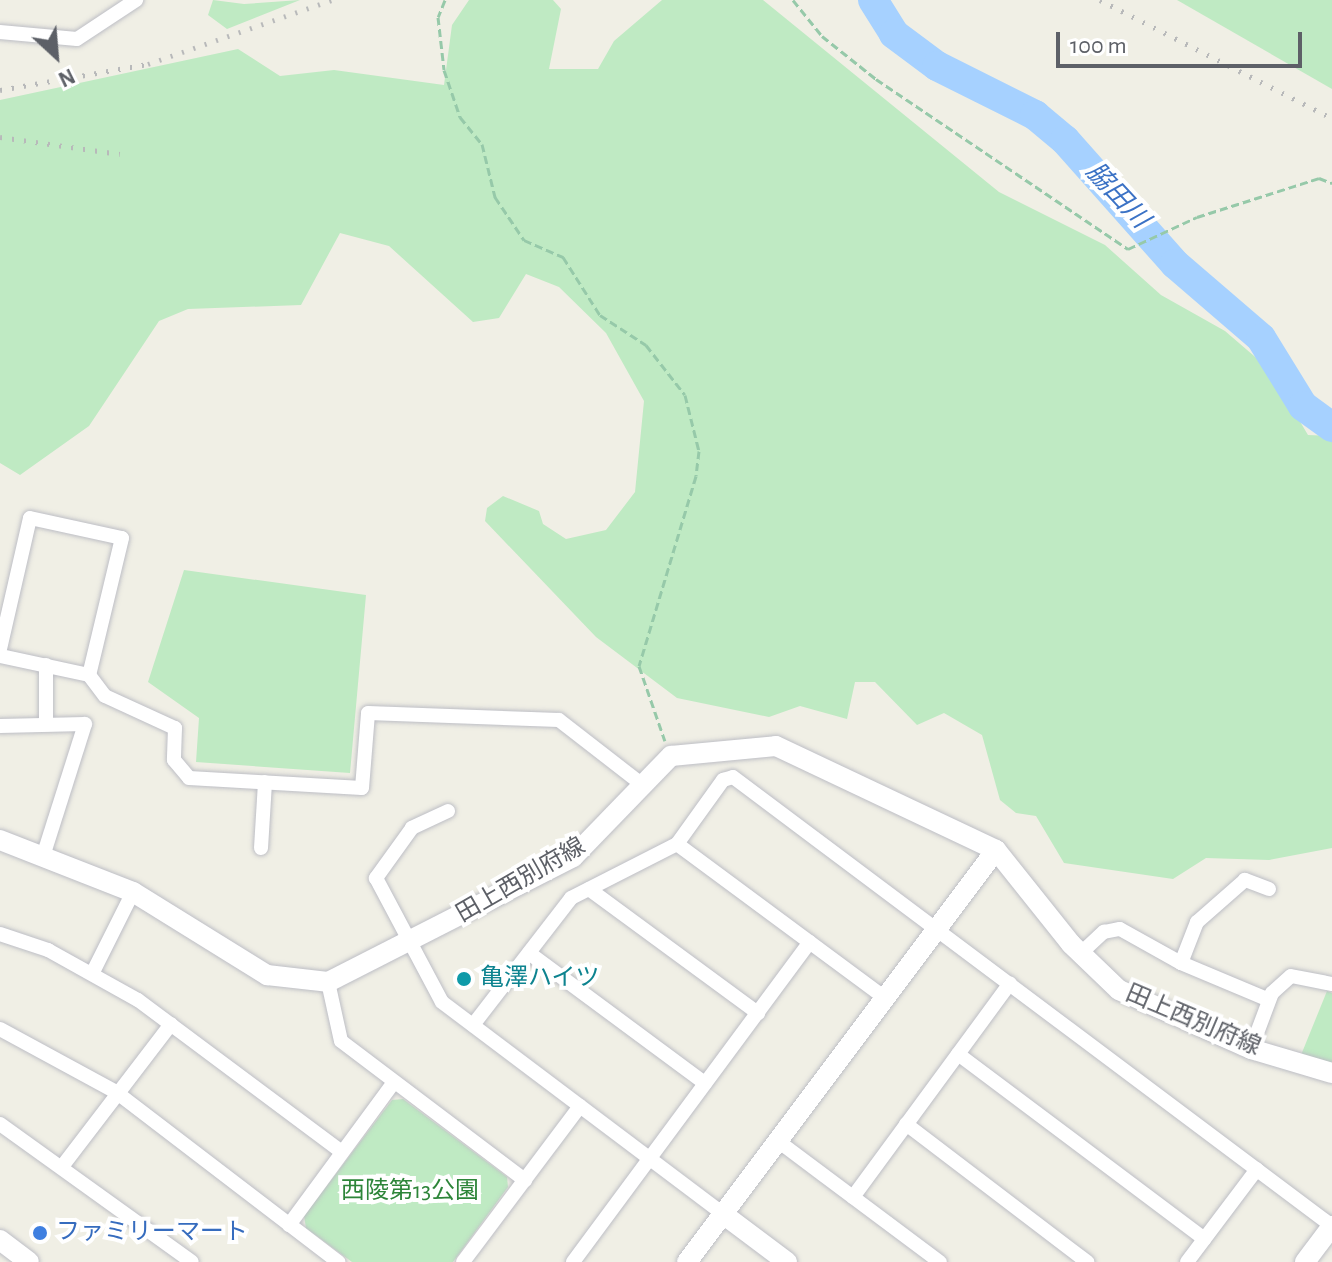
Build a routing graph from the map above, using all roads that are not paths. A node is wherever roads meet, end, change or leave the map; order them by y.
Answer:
1 (136, 0) edge
2 (0, 32) edge
3 (0, 649) edge
4 (0, 656) edge
5 (46, 665) junction
6 (89, 675) junction
7 (46, 722) junction
8 (0, 726) edge
9 (265, 782) junction
10 (639, 782) junction
11 (448, 811) dead end
12 (0, 840) edge
13 (677, 844) junction
14 (261, 848) dead end
15 (996, 850) junction
16 (44, 853) junction
17 (589, 889) junction
18 (1269, 889) dead end
19 (133, 892) junction
20 (938, 928) junction
21 (0, 934) edge
22 (810, 942) junction
23 (410, 943) junction
24 (529, 953) junction
25 (1080, 954) junction
26 (1181, 963) junction
27 (93, 972) junction
28 (328, 982) junction
29 (1010, 983) junction
30 (1332, 984) edge
31 (885, 998) junction
32 (1269, 1000) junction
33 (758, 1013) junction
34 (171, 1024) junction
35 (473, 1025) junction
36 (0, 1029) edge
37 (1251, 1049) junction
38 (958, 1054) junction
39 (1332, 1073) edge
40 (394, 1082) junction
41 (705, 1083) junction
42 (118, 1093) junction
43 (580, 1106) junction
44 (0, 1124) edge
45 (906, 1124) junction
46 (778, 1141) junction
47 (342, 1152) junction
48 (649, 1159) junction
49 (64, 1164) junction
50 (1257, 1169) junction
51 (525, 1180) junction
52 (853, 1197) junction
53 (723, 1214) junction
54 (289, 1225) junction
55 (1332, 1226) edge
56 (1204, 1239) junction
57 (0, 1240) edge
58 (29, 1262) edge
59 (192, 1262) edge
60 (338, 1262) edge
61 (463, 1262) edge
62 (573, 1262) edge
63 (687, 1262) edge
64 (787, 1262) edge
65 (940, 1262) edge
66 (1087, 1262) edge
67 (1187, 1262) edge
68 (1305, 1262) edge

1 - 2 street
3 - 6 street
4 - 5 street
5 - 6 street
5 - 7 street
6 - 9 street
7 - 8 street
7 - 16 street
9 - 10 street
9 - 14 street
10 - 15 street, 田上西別府線
10 - 23 street, 田上西別府線
11 - 23 street
12 - 16 street
13 - 17 street
13 - 20 street
13 - 22 street
15 - 20 street
15 - 25 street, 田上西別府線
16 - 19 street
17 - 24 street
17 - 33 street
18 - 26 street
19 - 27 street
19 - 28 street
20 - 29 street
20 - 31 street
21 - 27 street
22 - 31 street
22 - 33 street
23 - 28 street, 田上西別府線
23 - 35 street
24 - 35 street
24 - 41 street
25 - 26 street
25 - 37 street, 田上西別府線
26 - 32 street
27 - 34 street
28 - 40 street
29 - 38 street
29 - 50 street
30 - 32 street
31 - 46 street
32 - 37 street
33 - 41 street
34 - 42 street
34 - 47 street
35 - 43 street
36 - 42 street
37 - 39 street, 田上西別府線
38 - 45 street
38 - 56 street
40 - 47 street
40 - 51 street
41 - 48 street
42 - 49 street
42 - 54 street
43 - 48 street
43 - 51 street
44 - 49 street
45 - 52 street
45 - 66 street
46 - 52 street
46 - 53 street
47 - 54 street
48 - 53 street
48 - 62 street
49 - 59 street
50 - 55 street
50 - 56 street
51 - 61 street
52 - 65 street
53 - 63 street
53 - 64 street
54 - 60 street
55 - 68 street
56 - 67 street
57 - 58 street

